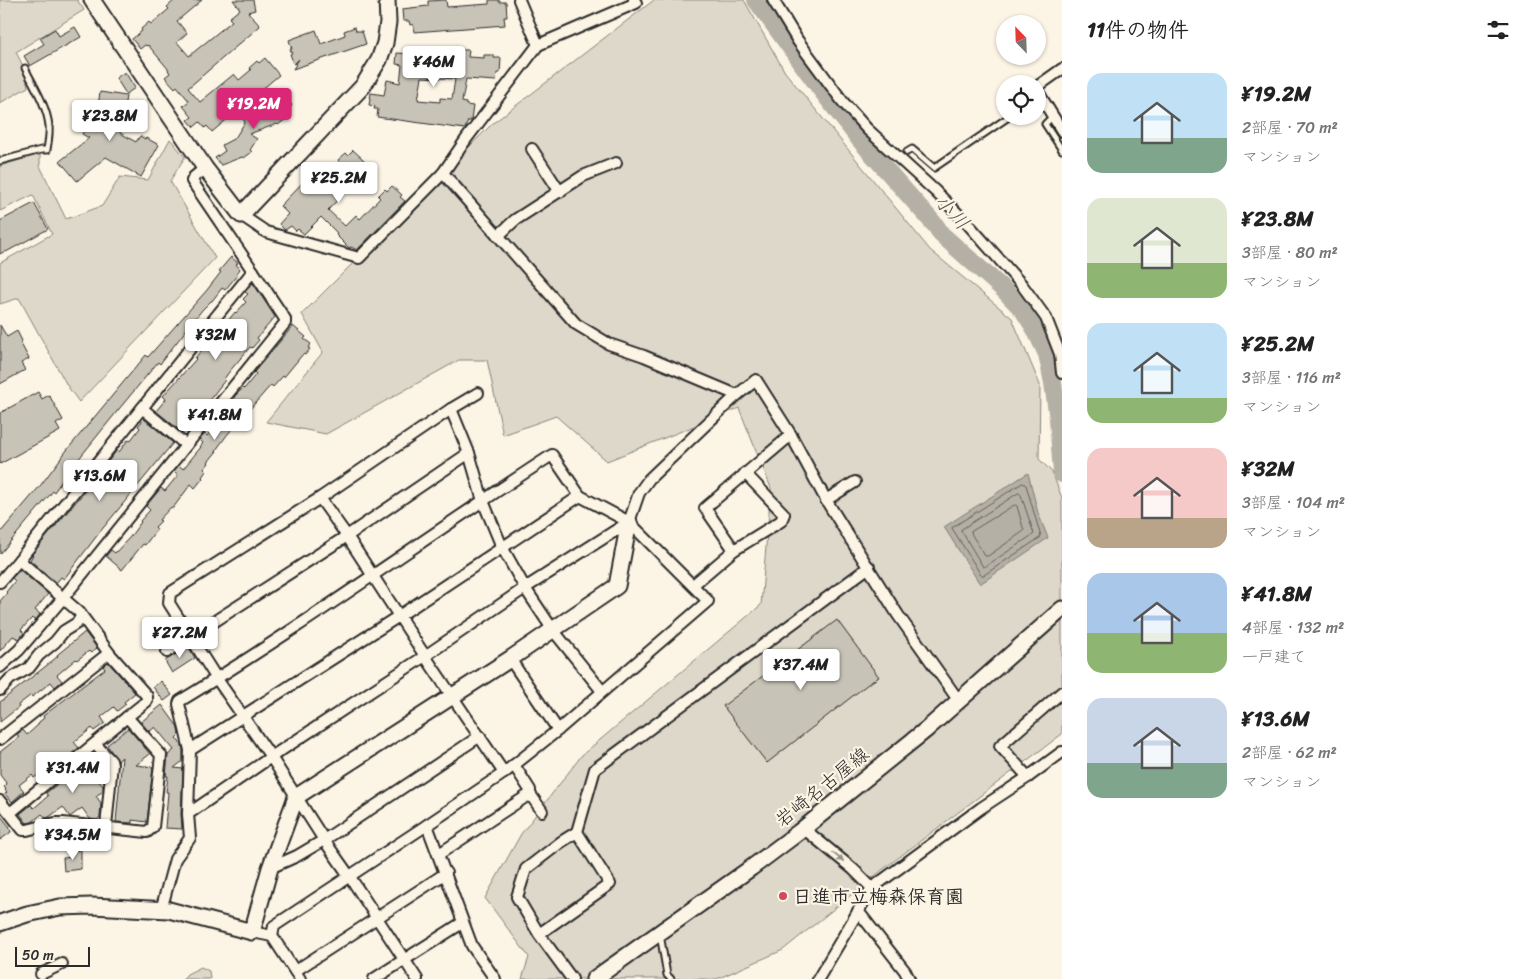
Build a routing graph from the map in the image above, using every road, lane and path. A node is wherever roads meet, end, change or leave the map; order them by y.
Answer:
1 (92, 0) edge
2 (387, 0) edge
3 (519, 0) edge
4 (634, 0) edge
5 (774, 0) edge
6 (538, 45) junction
7 (25, 68) dead end
8 (1062, 68) edge
9 (1046, 84) edge
10 (1046, 106) edge
11 (1052, 117) junction
12 (997, 125) edge
13 (1062, 131) edge
14 (532, 149) dead end
15 (1062, 150) edge
16 (907, 152) dead end
17 (0, 161) edge
18 (616, 163) dead end
19 (205, 168) junction
20 (443, 173) junction
21 (560, 192) junction
22 (241, 215) junction
23 (498, 236) junction
24 (254, 271) junction
25 (1062, 373) edge
26 (478, 393) dead end
27 (737, 396) junction
28 (142, 408) junction
29 (451, 409) junction
30 (791, 435) junction
31 (186, 445) junction
32 (469, 453) junction
33 (745, 473) junction
34 (855, 482) dead end
35 (580, 496) junction
36 (320, 498) junction
37 (826, 500) junction
38 (483, 501) junction
39 (629, 522) junction
40 (347, 536) junction
41 (502, 547) junction
42 (734, 550) junction
43 (18, 560) junction
44 (869, 568) junction
45 (373, 576) junction
46 (0, 582) edge
47 (693, 585) junction
48 (525, 588) junction
49 (62, 598) junction
50 (1062, 609) edge
51 (399, 616) junction
52 (81, 617) junction
53 (552, 630) junction
54 (191, 636) junction
55 (25, 643) junction
56 (167, 652) dead end
57 (109, 653) junction
58 (40, 655) junction
59 (425, 656) junction
60 (510, 659) junction
61 (0, 667) edge
62 (217, 679) junction
63 (0, 690) edge
64 (602, 691) junction
65 (1062, 692) edge
66 (452, 696) junction
67 (959, 701) junction
68 (127, 717) junction
69 (243, 718) junction
70 (558, 730) junction
71 (480, 736) junction
72 (0, 739) edge
73 (95, 744) junction
74 (190, 750) junction
75 (1062, 752) edge
76 (271, 757) junction
77 (514, 765) junction
78 (504, 773) junction
79 (1028, 777) junction
80 (530, 794) junction
81 (296, 797) junction
82 (0, 801) edge
83 (542, 812) dead end
84 (10, 813) junction
85 (188, 814) junction
86 (428, 825) junction
87 (106, 827) junction
88 (803, 828) junction
89 (577, 832) junction
90 (324, 840) junction
91 (439, 854) junction
92 (270, 868) junction
93 (446, 873) junction
94 (350, 877) junction
95 (872, 888) junction
96 (161, 910) junction
97 (858, 911) junction
98 (376, 918) junction
99 (2, 922) edge
100 (462, 922) junction
101 (252, 932) junction
102 (660, 933) junction
103 (539, 934) junction
104 (272, 936) junction
105 (404, 960) junction
106 (62, 964) dead end
107 (49, 974) edge
108 (298, 975) edge
109 (374, 979) edge
110 (417, 979) edge
111 (495, 979) edge
112 (572, 979) edge
113 (594, 979) edge
114 (671, 979) edge
115 (818, 979) edge
116 (909, 979) edge

1 - 19 street
2 - 22 street
3 - 6 street
4 - 6 street
5 - 25 street
6 - 20 street
7 - 17 lane
8 - 9 street
10 - 11 street
11 - 13 street
11 - 15 lane
12 - 16 lane
14 - 21 street
18 - 21 street
19 - 22 street
19 - 24 street
20 - 22 street
20 - 23 street
21 - 23 street
23 - 27 street
24 - 28 street
24 - 31 street
26 - 29 street
27 - 30 street
27 - 39 street
28 - 31 street
28 - 43 street
29 - 32 street
29 - 36 street
30 - 33 street
30 - 37 street
31 - 49 street
32 - 38 street
32 - 40 street
33 - 42 street
33 - 42 street
34 - 37 street
35 - 38 street
35 - 39 street
35 - 41 street
36 - 40 street
36 - 54 street
37 - 44 street
38 - 41 street
38 - 45 street
39 - 47 street
39 - 48 street
39 - 53 street
40 - 45 street
40 - 54 street
41 - 48 street
41 - 51 street
42 - 47 street
43 - 46 street
43 - 49 street
44 - 67 street
44 - 89 street
45 - 51 street
45 - 62 street
47 - 64 street
48 - 53 street
48 - 59 street
49 - 52 street
49 - 55 street
50 - 67 street, 岩崎名古屋線
51 - 59 street
51 - 69 street
52 - 57 street
52 - 58 street
53 - 60 street
53 - 64 street
54 - 56 street
54 - 62 street
55 - 58 street
55 - 61 street
57 - 68 street
57 - 72 street
58 - 63 street
59 - 66 street
59 - 76 street
60 - 66 street
60 - 70 street
62 - 69 street
62 - 74 street
64 - 70 street
65 - 79 street
66 - 71 street
66 - 81 street
67 - 88 street, 岩崎名古屋線
68 - 73 street
68 - 87 street
69 - 74 street
69 - 76 street
70 - 77 street
71 - 78 street
71 - 90 street
73 - 84 street
73 - 87 street
74 - 85 street
75 - 79 street
76 - 81 street
76 - 85 street
77 - 78 street
77 - 80 street
78 - 86 street
79 - 95 street
80 - 83 street
80 - 91 street
81 - 90 street
81 - 92 street
82 - 84 street
84 - 87 street
85 - 96 street
86 - 91 street
86 - 94 street
88 -> 95 street
88 - 102 street, 岩崎名古屋線
89 - 103 street
89 - 103 street
90 - 92 street
90 - 94 street
91 - 93 street
92 - 101 street
93 - 98 street
93 - 100 street
94 - 98 street
94 - 104 street
95 - 97 street
96 - 99 street
96 - 101 street
97 - 115 street
97 - 116 street
98 - 105 street
98 - 108 street
100 - 105 street
100 - 111 street
101 - 104 street
102 - 113 street, 岩崎名古屋線
102 - 114 lane
103 - 112 street
104 - 108 street
105 - 109 street
105 - 110 street
106 - 107 street

